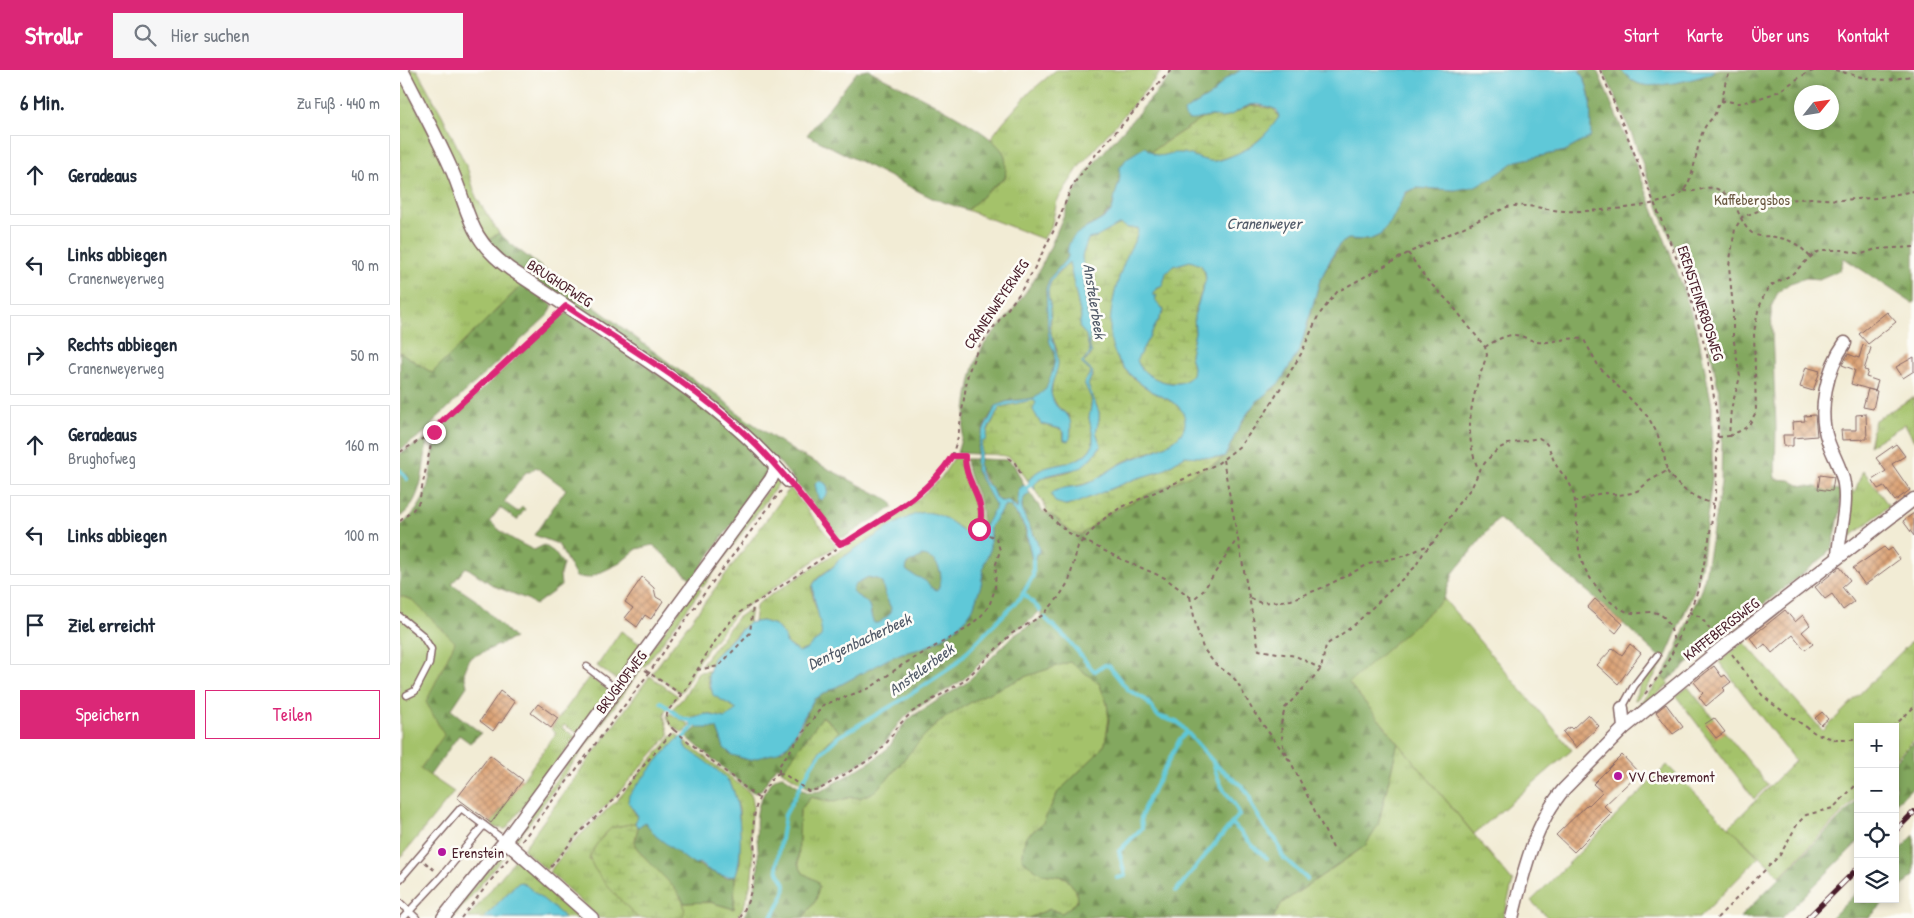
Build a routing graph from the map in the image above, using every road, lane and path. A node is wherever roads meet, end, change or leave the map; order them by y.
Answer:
1 (402, 70) edge
2 (1171, 70) edge
3 (1600, 70) edge
4 (1732, 70) edge
5 (1818, 70) edge
6 (1835, 70) edge
7 (1914, 75) edge
8 (1722, 101) junction
9 (1684, 190) junction
10 (1914, 191) edge
11 (1655, 204) junction
12 (1742, 217) junction
13 (1914, 247) edge
14 (1408, 253) junction
15 (1810, 257) junction
16 (566, 306) junction
17 (1845, 343) dead end
18 (1485, 347) junction
19 (434, 432) junction
20 (1729, 436) junction
21 (1718, 437) junction
22 (400, 452) edge
23 (952, 456) junction
24 (1008, 458) dead end
25 (1223, 460) junction
26 (774, 463) junction
27 (1479, 471) junction
28 (1667, 471) junction
29 (1022, 476) dead end
30 (788, 481) junction
31 (1914, 498) edge
32 (1574, 502) junction
33 (1714, 504) junction
34 (1045, 510) dead end
35 (400, 521) edge
36 (1237, 539) junction
37 (1083, 540) junction
38 (1432, 542) junction
39 (840, 544) junction
40 (1838, 556) junction
41 (1190, 597) junction
42 (1250, 598) junction
43 (753, 605) junction
44 (1689, 612) junction
45 (400, 617) edge
46 (1724, 646) junction
47 (1675, 647) junction
48 (1657, 656) dead end
49 (587, 667) dead end
50 (1321, 669) junction
51 (697, 670) junction
52 (656, 678) dead end
53 (616, 689) junction
54 (407, 695) dead end
55 (682, 696) junction
56 (1641, 697) dead end
57 (1914, 707) edge
58 (1622, 708) joint
59 (1897, 723) edge
60 (1624, 728) junction
61 (674, 730) junction
62 (1854, 740) edge
63 (1292, 764) junction
64 (779, 773) junction
65 (1854, 787) edge
66 (758, 798) junction
67 (484, 825) junction
68 (505, 842) junction
69 (1333, 848) dead end
70 (515, 850) junction
71 (545, 875) junction
72 (400, 879) edge
73 (400, 903) edge
74 (409, 911) junction
75 (403, 918) edge
76 (416, 918) edge
77 (443, 918) edge
78 (461, 918) edge
79 (592, 918) edge
80 (740, 918) edge
81 (1512, 918) edge
82 (1718, 918) edge

1 - 16 street, BRUGHOFWEG
2 - 23 path, CRANENWEYERWEG
3 - 11 path, ERENSTEINERBOSWEG
4 - 8 path
5 - 8 path
6 - 7 path
8 - 9 path
9 - 11 path
9 - 12 path
10 - 12 path
11 - 14 path
11 - 21 path, ERENSTEINERBOSWEG
12 - 15 path
12 - 20 path
13 - 15 path
14 - 18 path
14 - 25 path
15 - 20 path
16 - 19 path
16 - 26 street, BRUGHOFWEG
17 - 40 street
18 - 27 path
18 - 28 path
19 - 22 path
19 - 35 path
20 - 21 path
21 - 33 path, ERENSTEINERBOSWEG
23 - 39 path, CRANENWEYERWEG
23 - 64 path
24 - 29 path
25 - 36 path
25 - 37 path
26 - 30 street, BRUGHOFWEG
26 - 53 street, BRUGHOFWEG
27 - 32 path
27 - 38 path
28 - 32 path
28 - 33 path
30 - 39 path
30 - 70 path, BRUGHOFWEG
31 - 40 street, KAFFEBERGSWEG
32 - 47 path
33 - 44 path, ERENSTEINERBOSWEG
34 - 37 path
36 - 41 path
36 - 42 path
37 - 41 path
37 - 64 path
38 - 42 path
38 - 50 path
39 - 43 path, CRANENWEYERWEG
40 - 46 street, KAFFEBERGSWEG
41 - 63 path
42 - 50 path
43 - 51 path, CRANENWEYERWEG
43 - 51 path
44 - 46 path
44 - 47 path, ERENSTEINERBOSWEG
45 - 54 lane
46 - 60 street, KAFFEBERGSWEG
46 - 62 path
47 - 56 path, ERENSTEINERBOSWEG
48 - 58 lane
49 - 53 lane
50 - 63 path
51 - 55 path, CRANENWEYERWEG
52 - 55 path
53 - 68 street, BRUGHOFWEG
55 - 61 path, CRANENWEYERWEG
57 - 59 path
58 - 60 street
60 - 81 street, KAFFEBERGSWEG
61 - 66 path
61 - 71 path
63 - 69 path
64 - 66 path
65 - 82 path
66 - 80 path
67 - 68 lane
67 - 72 lane
67 - 74 lane
68 - 70 street
68 - 77 street, BRUGHOFWEG
70 - 71 street
70 - 78 path, BRUGHOFWEG
71 - 79 street
73 - 74 lane
74 - 75 lane
74 - 76 lane

